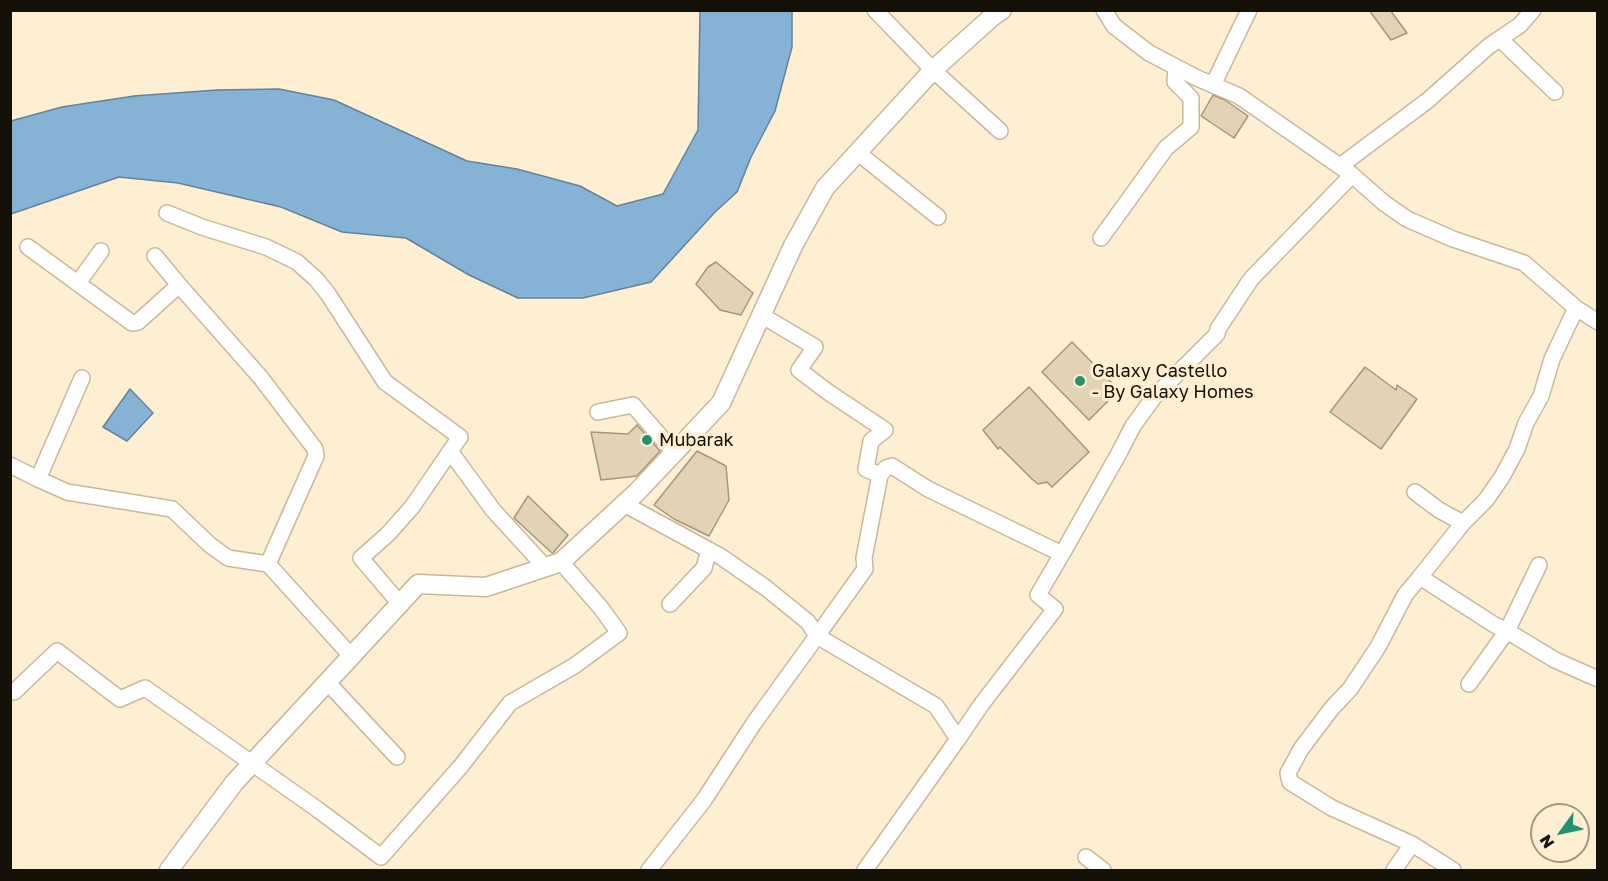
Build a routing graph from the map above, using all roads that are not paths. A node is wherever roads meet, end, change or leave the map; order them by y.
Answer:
1 (875, 10) edge
2 (1002, 10) edge
3 (1104, 10) edge
4 (1249, 10) edge
5 (1533, 10) edge
6 (1500, 39) junction
7 (1176, 67) junction
8 (933, 70) junction
9 (1213, 85) junction
10 (1555, 92) dead end
11 (1000, 132) dead end
12 (857, 152) junction
13 (1346, 170) junction
14 (167, 213) dead end
15 (938, 217) dead end
16 (1101, 238) dead end
17 (28, 247) dead end
18 (101, 251) dead end
19 (155, 256) dead end
20 (78, 283) junction
21 (179, 285) junction
22 (1576, 308) junction
23 (761, 315) junction
24 (1598, 322) edge
25 (82, 378) dead end
26 (598, 412) dead end
27 (450, 451) junction
28 (674, 452) junction
29 (10, 465) edge
30 (880, 475) junction
31 (38, 479) junction
32 (1415, 492) dead end
33 (624, 504) junction
34 (1463, 523) junction
35 (709, 550) junction
36 (1062, 554) junction
37 (268, 564) junction
38 (553, 565) junction
39 (1539, 565) dead end
40 (1420, 577) junction
41 (400, 604) junction
42 (670, 604) dead end
43 (1507, 631) junction
44 (817, 636) junction
45 (352, 657) junction
46 (1598, 680) edge
47 (328, 683) junction
48 (1469, 684) dead end
49 (14, 692) dead end
50 (958, 739) junction
51 (397, 757) dead end
52 (252, 763) junction
53 (1412, 844) junction
54 (1086, 857) dead end
55 (168, 870) edge
56 (649, 870) edge
57 (865, 870) edge
58 (1103, 870) edge
59 (1394, 870) edge
60 (1454, 870) edge

1 - 8 street
2 - 8 street
3 - 7 street
4 - 9 street
5 - 6 street
6 - 10 street
6 - 13 street
7 - 9 street
7 - 16 street
8 - 11 street
8 - 12 street
9 - 13 street
12 - 15 street
12 - 23 street
13 - 22 street
13 - 36 street
14 - 27 street
17 - 20 street
18 - 20 street
19 - 21 street
20 - 21 street
21 - 37 street
22 - 24 street
22 - 34 street
23 - 28 street
23 - 30 street
25 - 31 street
26 - 28 street
27 - 38 street
27 - 41 street
28 - 33 street
29 - 31 street
30 - 36 street
30 - 44 street
31 - 37 street
32 - 34 street
33 - 35 street
33 - 38 street
34 - 40 street
35 - 42 street
35 - 44 street
36 - 50 street
37 - 45 street
38 - 41 street
38 - 52 street
39 - 43 street
40 - 43 street
40 - 53 street
41 - 45 street
43 - 46 street
43 - 48 street
44 - 50 street
44 - 56 street
45 - 47 street
47 - 51 street
47 - 52 street
49 - 52 street
50 - 57 street
52 - 55 street
53 - 59 street
53 - 60 street
54 - 58 street

